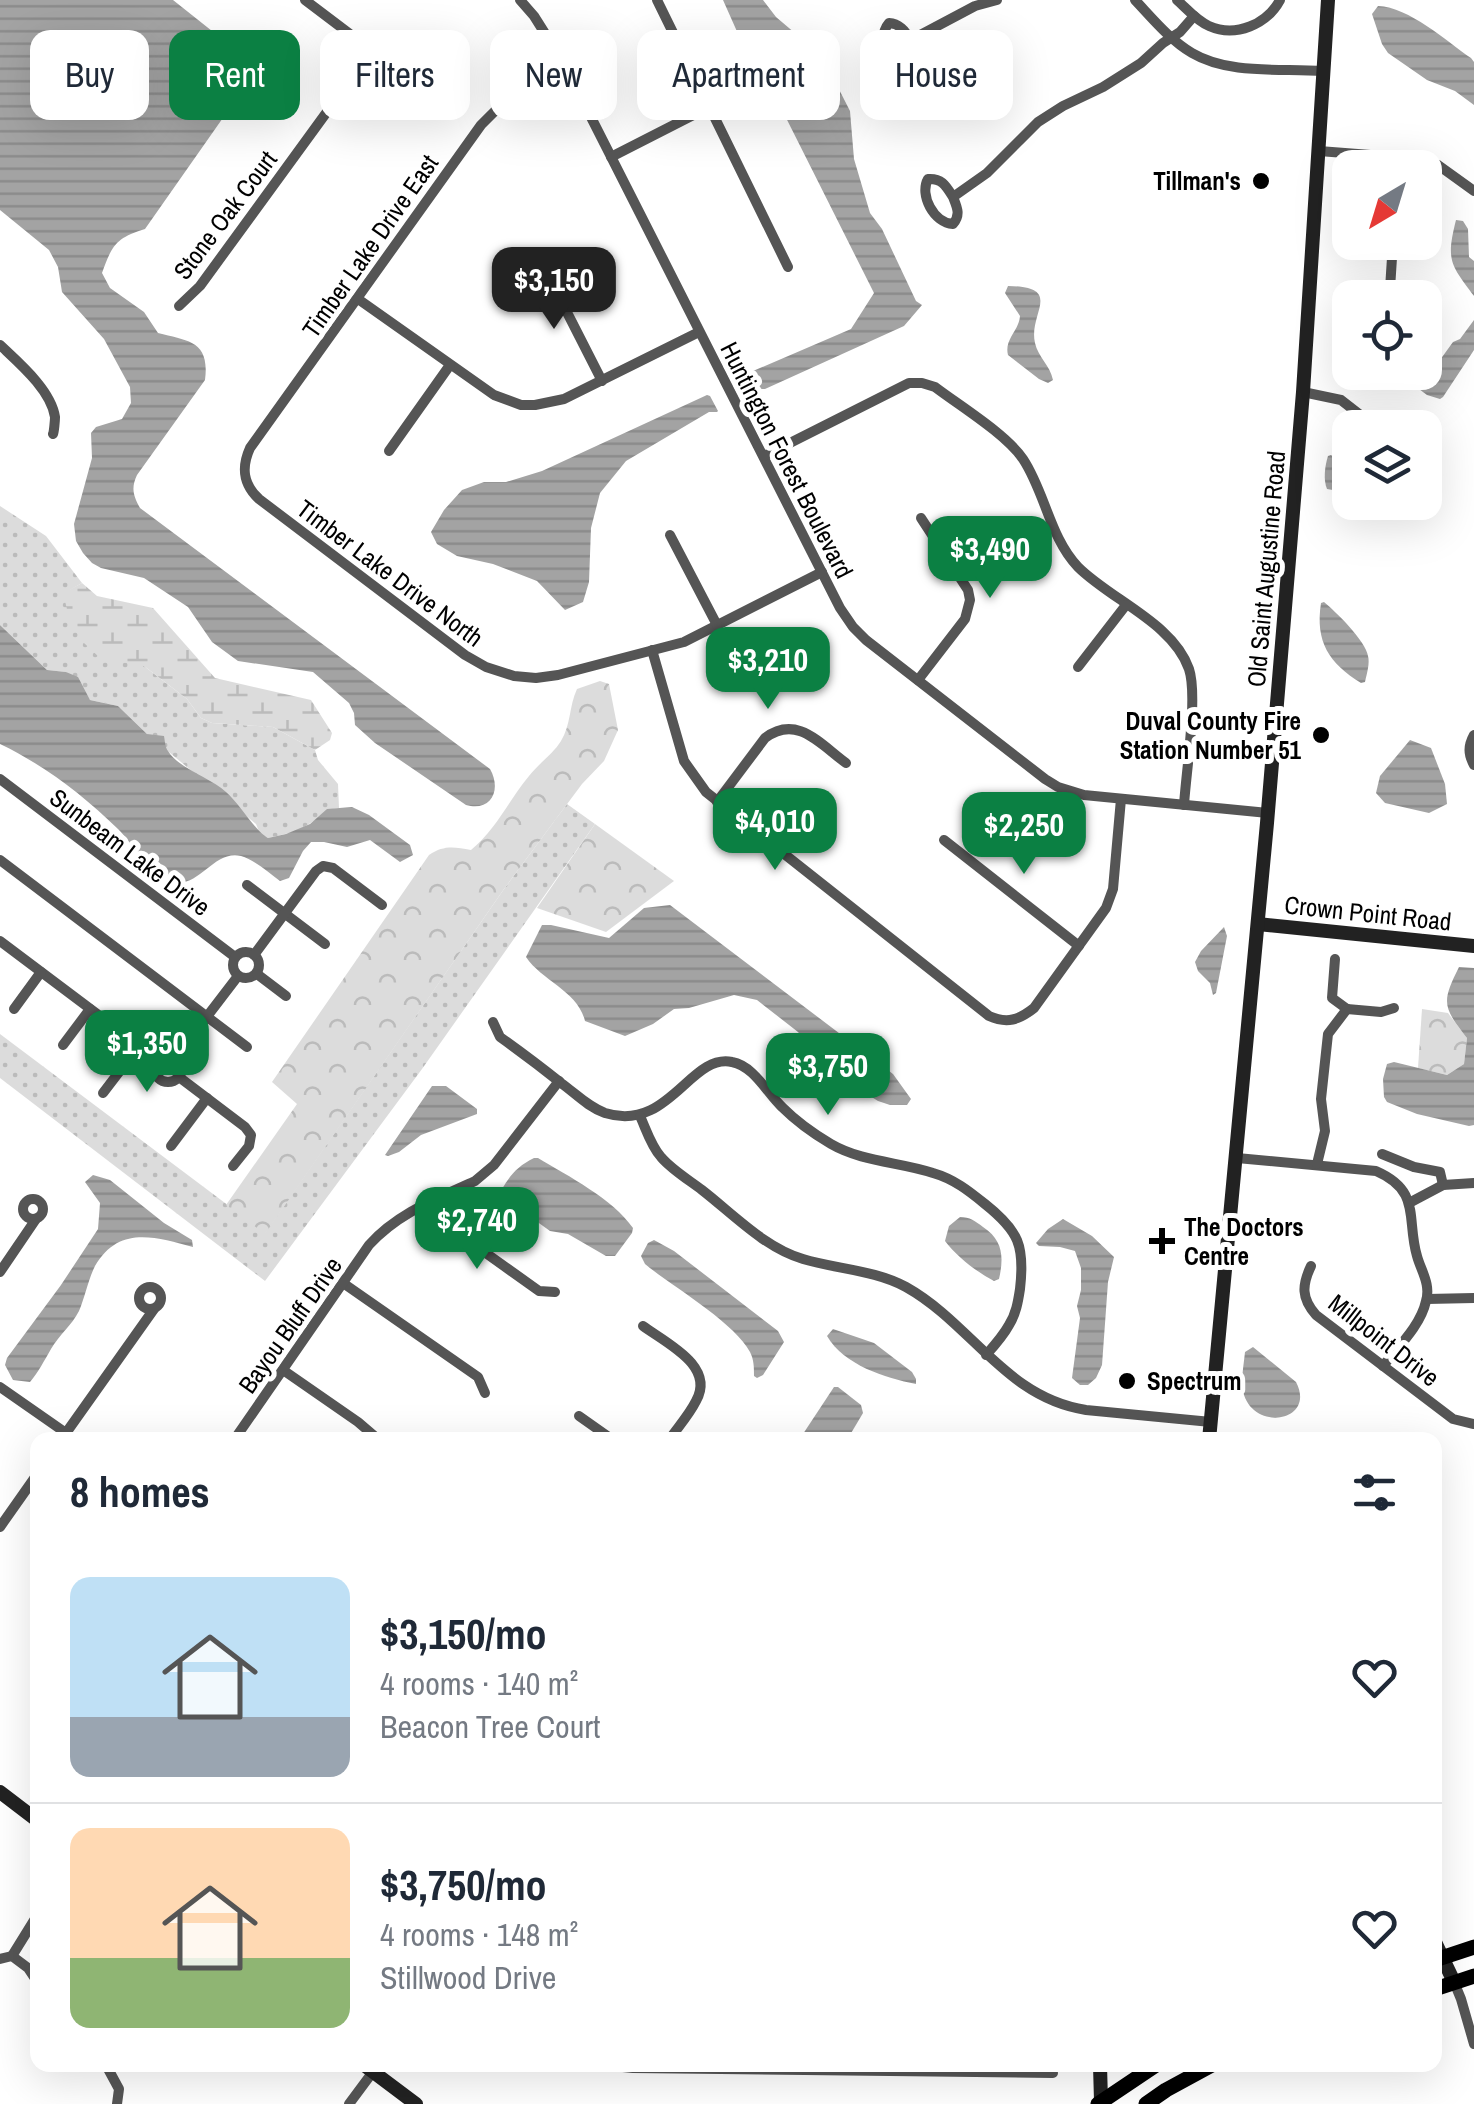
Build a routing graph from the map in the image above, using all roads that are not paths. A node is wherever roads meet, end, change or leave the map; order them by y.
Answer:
1 (306, 0) edge
2 (520, 0) edge
3 (657, 0) edge
4 (997, 0) edge
5 (1135, 0) edge
6 (1178, 0) edge
7 (1280, 0) edge
8 (1328, 0) edge
9 (1194, 16) junction
10 (346, 30) edge
11 (543, 30) edge
12 (672, 30) edge
13 (931, 30) edge
14 (1172, 38) junction
15 (1323, 71) junction
16 (490, 114) edge
17 (321, 120) edge
18 (592, 120) edge
19 (684, 120) edge
20 (715, 120) edge
21 (1319, 152) junction
22 (1332, 154) edge
23 (611, 157) junction
24 (1442, 168) edge
25 (1474, 191) edge
26 (954, 197) dead end
27 (532, 264) dead end
28 (788, 267) dead end
29 (358, 299) junction
30 (179, 306) dead end
31 (699, 332) junction
32 (0, 345) edge
33 (450, 365) junction
34 (602, 381) junction
35 (1303, 392) junction
36 (1353, 410) edge
37 (53, 434) dead end
38 (389, 452) dead end
39 (764, 456) junction
40 (245, 480) joint
41 (921, 518) dead end
42 (670, 535) dead end
43 (822, 572) junction
44 (1126, 605) junction
45 (716, 625) junction
46 (652, 650) junction
47 (1078, 667) dead end
48 (918, 680) junction
49 (1474, 735) edge
50 (846, 764) dead end
51 (1474, 765) edge
52 (0, 779) edge
53 (1121, 799) junction
54 (717, 802) junction
55 (1184, 805) junction
56 (1268, 812) junction
57 (944, 840) dead end
58 (0, 860) edge
59 (247, 885) dead end
60 (382, 905) dead end
61 (285, 913) junction
62 (1258, 924) junction
63 (0, 941) edge
64 (325, 944) dead end
65 (1079, 946) junction
66 (1474, 946) edge
67 (254, 955) junction
68 (235, 957) junction
69 (1335, 959) dead end
70 (42, 972) junction
71 (257, 974) junction
72 (238, 976) junction
73 (286, 996) dead end
74 (14, 1008) dead end
75 (1394, 1008) dead end
76 (90, 1009) junction
77 (1347, 1009) junction
78 (207, 1016) junction
79 (493, 1022) dead end
80 (63, 1045) dead end
81 (139, 1046) junction
82 (246, 1047) dead end
83 (176, 1057) junction
84 (156, 1059) junction
85 (179, 1077) junction
86 (559, 1081) junction
87 (103, 1093) dead end
88 (208, 1098) junction
89 (640, 1116) junction
90 (171, 1146) dead end
91 (1382, 1154) dead end
92 (1236, 1158) junction
93 (1317, 1164) junction
94 (233, 1166) dead end
95 (1443, 1184) junction
96 (1474, 1184) edge
97 (440, 1197) junction
98 (1410, 1203) junction
99 (36, 1219) dead end
100 (1311, 1266) dead end
101 (1, 1269) edge
102 (343, 1283) junction
103 (555, 1292) dead end
104 (1474, 1298) edge
105 (1428, 1299) junction
106 (154, 1309) dead end
107 (643, 1326) dead end
108 (986, 1355) junction
109 (1383, 1366) junction
110 (282, 1370) junction
111 (0, 1386) edge
112 (485, 1393) dead end
113 (579, 1416) dead end
114 (1211, 1422) junction
115 (1473, 1424) edge
116 (58, 1432) edge
117 (66, 1432) edge
118 (239, 1432) edge
119 (370, 1432) edge
120 (602, 1432) edge
121 (675, 1432) edge
122 (1210, 1432) edge
123 (30, 1484) edge
124 (0, 1527) edge
125 (0, 1792) edge
126 (30, 1814) edge
127 (30, 1924) edge
128 (1474, 1947) edge
129 (4, 1955) edge
130 (1442, 1958) edge
131 (1442, 1964) edge
132 (30, 1971) edge
133 (1474, 1976) edge
134 (1454, 1982) junction
135 (1442, 1986) edge
136 (1474, 2044) edge
137 (110, 2072) edge
138 (369, 2072) edge
139 (378, 2072) edge
140 (1001, 2072) edge
141 (1100, 2072) edge
142 (1145, 2072) edge
143 (1199, 2072) edge
144 (1053, 2073) dead end
145 (1100, 2102) edge
146 (118, 2104) edge
147 (349, 2104) edge
148 (416, 2104) edge
149 (1146, 2104) edge

1 - 10 street
2 - 11 street, Huntington Forest Boulevard
3 - 12 street
4 - 13 street
5 - 14 street
6 - 9 street
7 - 9 street
8 - 15 main road, Old Saint Augustine Road
9 - 14 street
14 - 15 street
14 - 26 street
15 - 21 main road, Old Saint Augustine Road
16 - 29 street, Timber Lake Drive East
17 - 30 street, Stone Oak Court
18 - 23 street, Huntington Forest Boulevard
19 - 23 street
20 - 28 street
21 - 22 street
21 - 35 main road, Old Saint Augustine Road
23 - 31 street, Huntington Forest Boulevard
24 - 25 street
27 - 34 street
29 - 33 street
29 - 40 street, Timber Lake Drive East
31 - 34 street
31 - 39 street, Huntington Forest Boulevard
32 - 37 street
33 - 34 street
33 - 38 street
35 - 36 street
35 - 56 main road, Old Saint Augustine Road
39 - 43 street, Huntington Forest Boulevard
39 - 44 street
40 - 46 street, Timber Lake Drive North
41 - 48 street
42 - 45 street
43 - 45 street, Timber Lake Drive North
43 - 48 street, Huntington Forest Boulevard
44 - 47 street
44 - 55 street
45 - 46 street, Timber Lake Drive North
46 - 54 street
48 - 53 street, Huntington Forest Boulevard
49 - 51 street
50 - 54 street
52 - 68 street, Sunbeam Lake Drive
53 - 55 street, Huntington Forest Boulevard
53 - 65 street
54 - 65 street
55 - 56 street, Huntington Forest Boulevard
56 - 62 main road, Old Saint Augustine Road
57 - 65 street
58 - 78 street
59 - 61 street
60 - 61 street
61 - 64 street
61 - 67 street
62 - 66 main road, Crown Point Road
62 - 92 main road, Old Saint Augustine Road
63 - 70 street
67 - 68 street
67 - 71 street
68 - 72 street
69 - 77 street
70 - 74 street
70 - 76 street
71 - 72 street
71 - 73 street
72 - 78 street
75 - 77 street
76 - 80 street
76 - 81 street
77 - 93 street
78 - 82 street
78 - 83 street
79 - 86 street
81 - 84 street
81 - 87 street
83 - 84 street
83 - 85 street
84 - 85 street
85 - 88 street
86 - 89 street
86 - 97 street, Bayou Bluff Drive
88 - 90 street
88 - 94 street
89 - 108 street
89 - 108 street
91 - 95 street
92 - 93 street
92 - 114 main road, Old Saint Augustine Road
93 - 98 street
95 - 96 street
95 - 98 street
97 - 102 street, Bayou Bluff Drive
97 - 103 street
98 - 105 street
99 - 101 street
100 - 109 street, Millpoint Drive
102 - 110 street, Bayou Bluff Drive
102 - 112 street
104 - 105 street
105 - 109 street
106 - 117 street
107 - 121 street
108 - 114 street
109 - 115 street, Millpoint Drive
110 - 118 street, Bayou Bluff Drive
110 - 119 street
111 - 116 street
113 - 120 street
114 - 122 main road, Old Saint Augustine Road
123 - 124 street
125 - 126 main road
127 - 129 street
128 - 130 main road
129 - 132 street
131 - 134 main road
133 - 134 main road
134 - 135 main road
134 - 136 street
137 - 146 street
138 - 147 street
139 - 148 main road
140 - 144 street
141 - 145 main road
142 - 145 main road
143 - 149 main road

